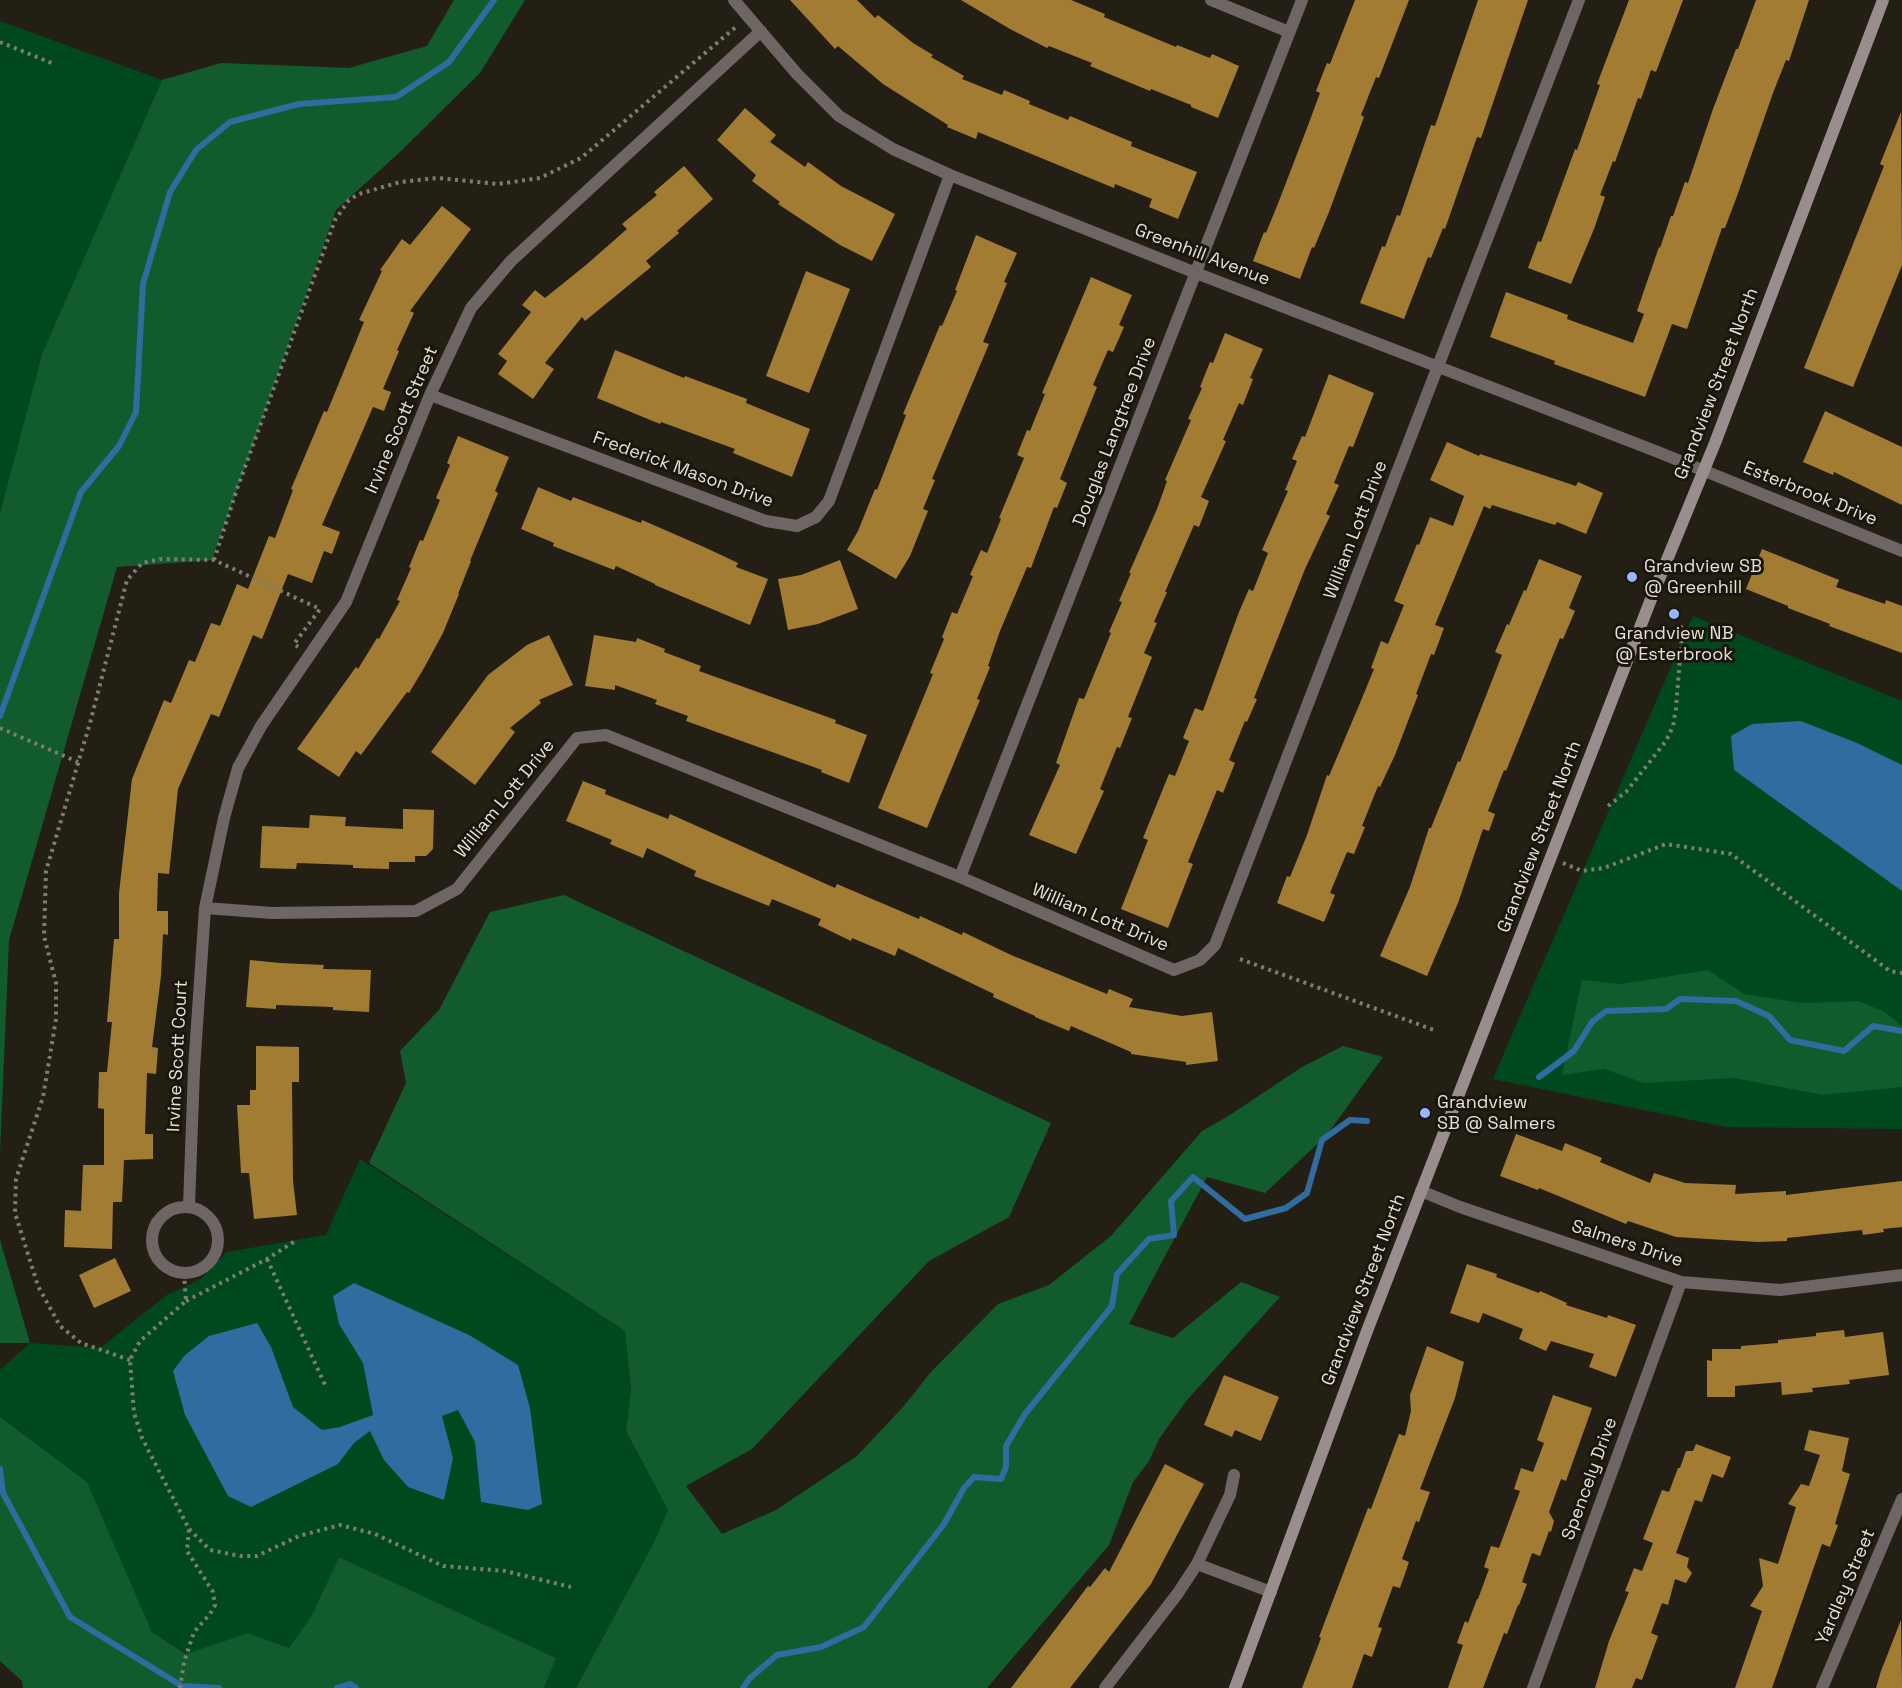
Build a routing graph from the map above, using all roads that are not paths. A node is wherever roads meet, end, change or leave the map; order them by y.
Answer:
1 (734, 0) edge
2 (1211, 0) edge
3 (1302, 0) edge
4 (1579, 0) edge
5 (1883, 0) edge
6 (760, 31) junction
7 (1289, 32) junction
8 (950, 175) junction
9 (1196, 273) junction
10 (1439, 366) junction
11 (430, 395) junction
12 (1704, 470) junction
13 (1902, 550) edge
14 (960, 877) junction
15 (205, 908) junction
16 (1421, 1191) junction
17 (189, 1206) junction
18 (1902, 1275) edge
19 (1682, 1282) junction
20 (1234, 1475) dead end
21 (1902, 1499) edge
22 (1197, 1564) junction
23 (1270, 1592) junction
24 (1105, 1688) edge
25 (1235, 1688) edge
26 (1533, 1688) edge
27 (1822, 1688) edge

1 - 6 street, Greenhill Avenue
2 - 7 street
3 - 7 street, Douglas Langtree Drive
4 - 10 street, William Lott Drive
5 - 12 street, Grandview Street North
6 - 8 street, Greenhill Avenue
6 - 11 street, Irvine Scott Street
7 - 9 street, Douglas Langtree Drive
8 - 9 street, Greenhill Avenue
8 - 11 street, Frederick Mason Drive
9 - 10 street, Greenhill Avenue
9 - 14 street, Douglas Langtree Drive
10 - 12 street, Greenhill Avenue
10 - 14 street, William Lott Drive
11 - 15 street, Irvine Scott Street
12 - 13 street, Esterbrook Drive
12 - 16 street, Grandview Street North
14 - 15 street, William Lott Drive
15 - 17 street, Irvine Scott Court
16 - 19 street, Salmers Drive
16 - 23 street, Grandview Street North
17 - 17 street
18 - 19 street, Salmers Drive
19 - 26 street, Spencely Drive
20 - 22 street
21 - 27 street, Yardley Street
22 - 23 street
22 - 24 street
23 - 25 street, Grandview Street North

